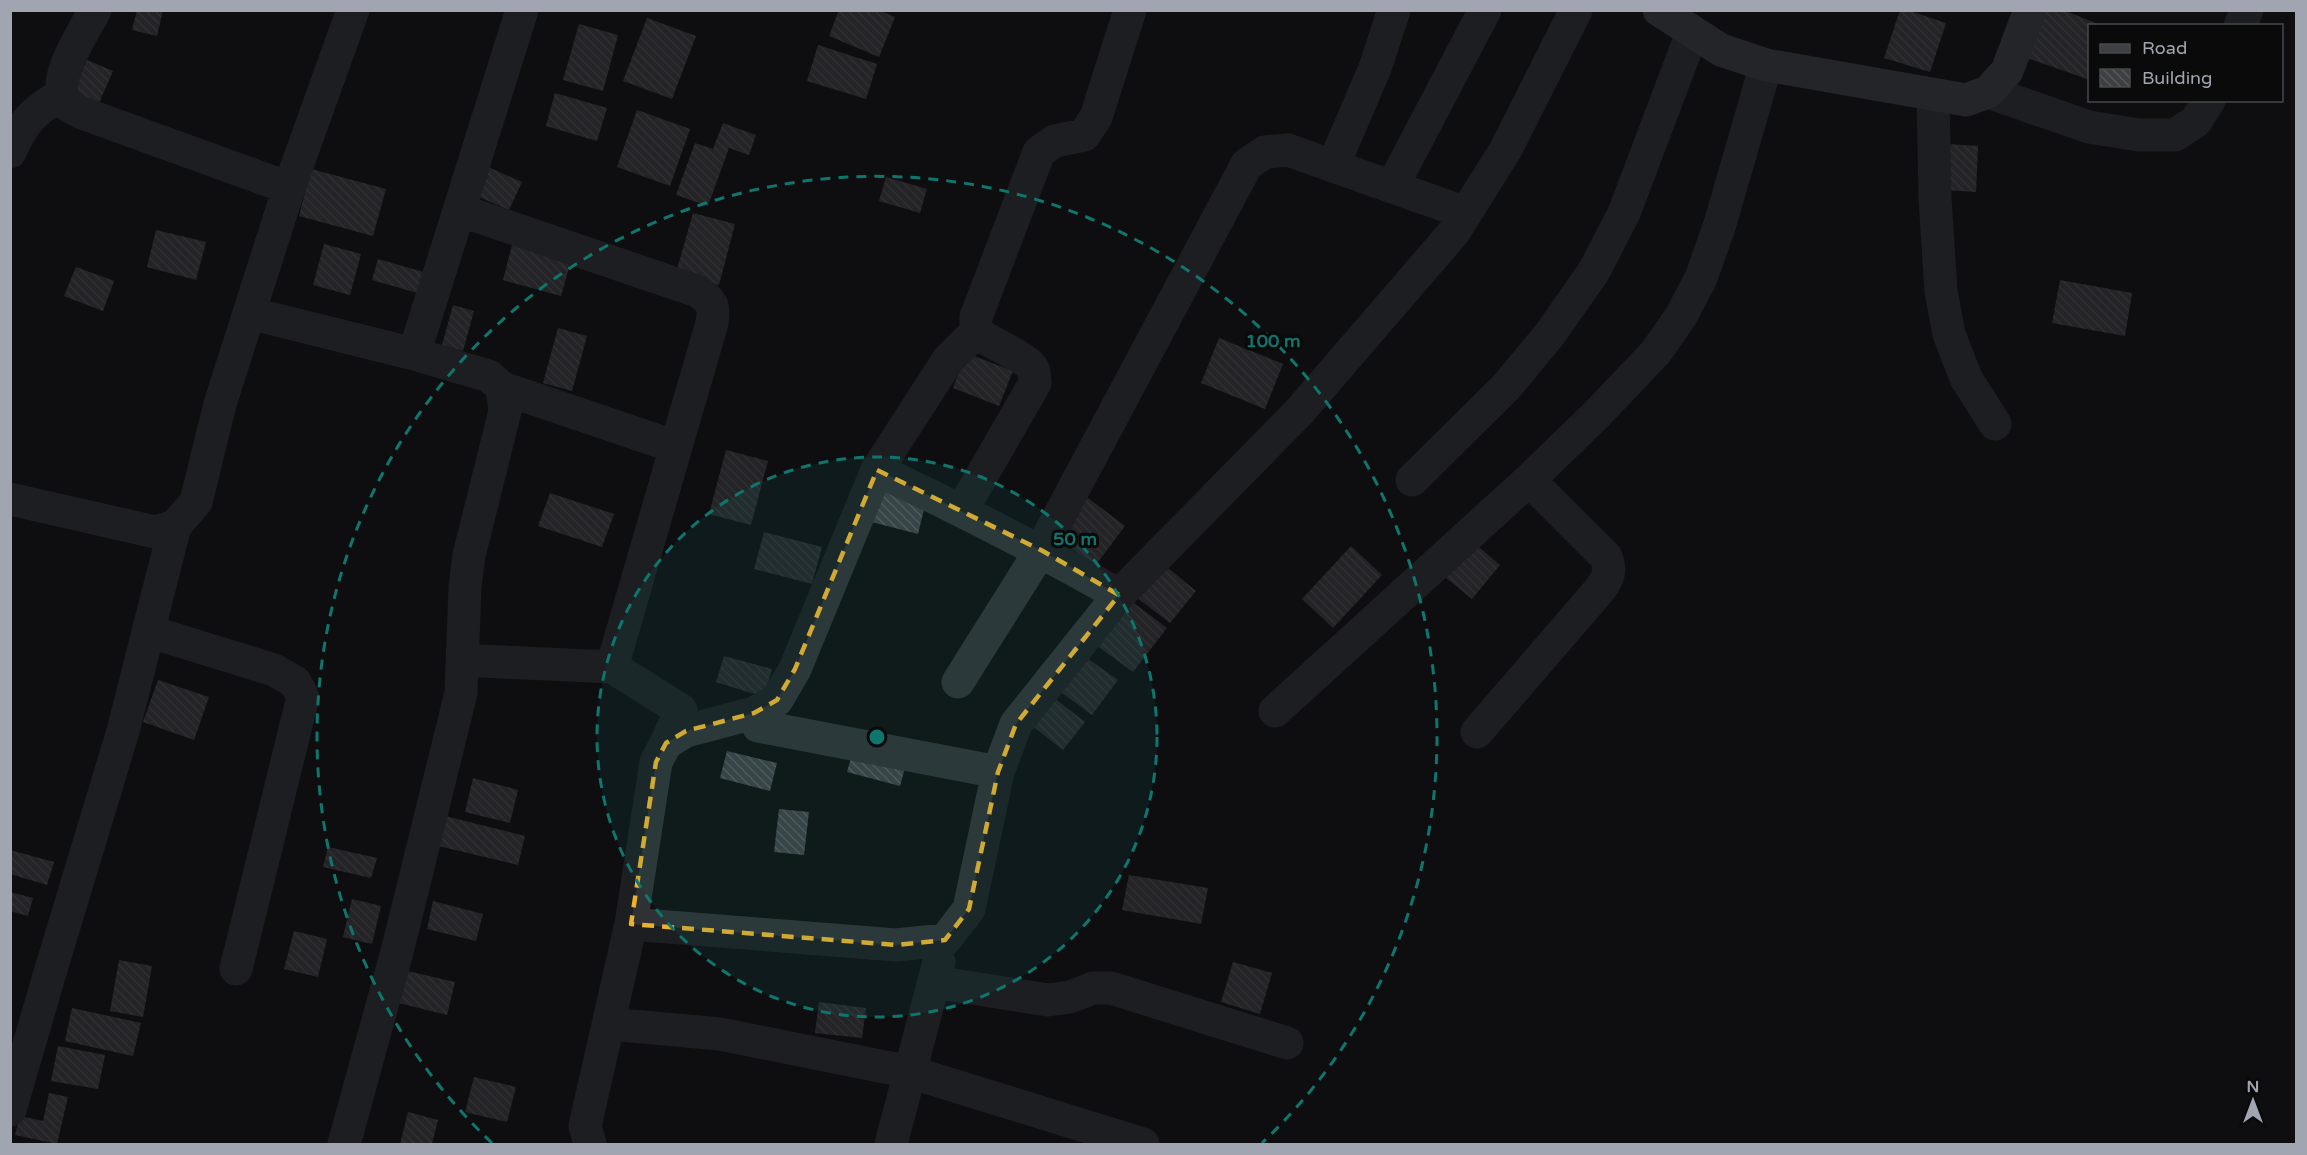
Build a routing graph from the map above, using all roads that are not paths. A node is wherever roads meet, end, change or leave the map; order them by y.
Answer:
1 (95, 10) edge
2 (353, 10) edge
3 (522, 10) edge
4 (1130, 10) edge
5 (1395, 10) edge
6 (1485, 10) edge
7 (1576, 10) edge
8 (1659, 10) edge
9 (2030, 10) edge
10 (2247, 10) edge
11 (2241, 24) edge
12 (1692, 33) junction
13 (1766, 65) junction
14 (1988, 92) junction
15 (62, 94) junction
16 (1934, 95) junction
17 (2208, 102) edge
18 (10, 152) edge
19 (1333, 166) junction
20 (1392, 187) junction
21 (289, 189) junction
22 (459, 210) junction
23 (1466, 213) junction
24 (249, 313) junction
25 (976, 332) junction
26 (414, 354) junction
27 (502, 388) junction
28 (1995, 424) dead end
29 (676, 447) junction
30 (877, 470) junction
31 (1412, 480) dead end
32 (1529, 480) junction
33 (10, 498) edge
34 (963, 510) junction
35 (175, 526) junction
36 (1041, 550) junction
37 (1119, 596) junction
38 (148, 632) junction
39 (480, 661) dead end
40 (612, 667) junction
41 (958, 682) dead end
42 (1275, 711) dead end
43 (758, 726) dead end
44 (1477, 732) dead end
45 (666, 742) junction
46 (998, 772) junction
47 (631, 924) junction
48 (945, 940) junction
49 (236, 969) dead end
50 (934, 982) junction
51 (609, 1024) junction
52 (1287, 1043) dead end
53 (910, 1072) junction
54 (10, 1110) edge
55 (344, 1144) edge
56 (590, 1144) edge
57 (891, 1144) edge
58 (1143, 1144) edge

1 - 15 street
2 - 21 street
3 - 22 street
4 - 25 street
5 - 19 street
6 - 20 street
7 - 23 street
8 - 12 street
9 - 14 street
10 - 11 street
12 - 13 street
12 - 31 street
13 - 16 street
13 - 32 street
14 - 16 street
14 - 17 street
15 - 18 street
15 - 21 street
16 - 28 street
19 - 20 street
19 - 36 street
20 - 23 street
21 - 24 street
22 - 26 street
22 - 29 street
23 - 37 street
24 - 26 street
24 - 35 street
25 - 30 street
25 - 34 street
26 - 27 street
27 - 29 street
27 - 55 street
29 - 40 street
30 - 34 street
30 - 45 street
32 - 42 street
32 - 44 street
33 - 35 street
34 - 36 street
35 - 38 street
36 - 37 street
36 - 41 street
37 - 46 street
38 - 49 street
38 - 54 street
39 - 40 street
40 - 45 street
43 - 46 street
45 - 47 street
46 - 48 street
47 - 48 street
47 - 51 street
48 - 50 street
50 - 52 street
50 - 53 street
51 - 53 street
51 - 56 street
53 - 57 street
53 - 58 street

